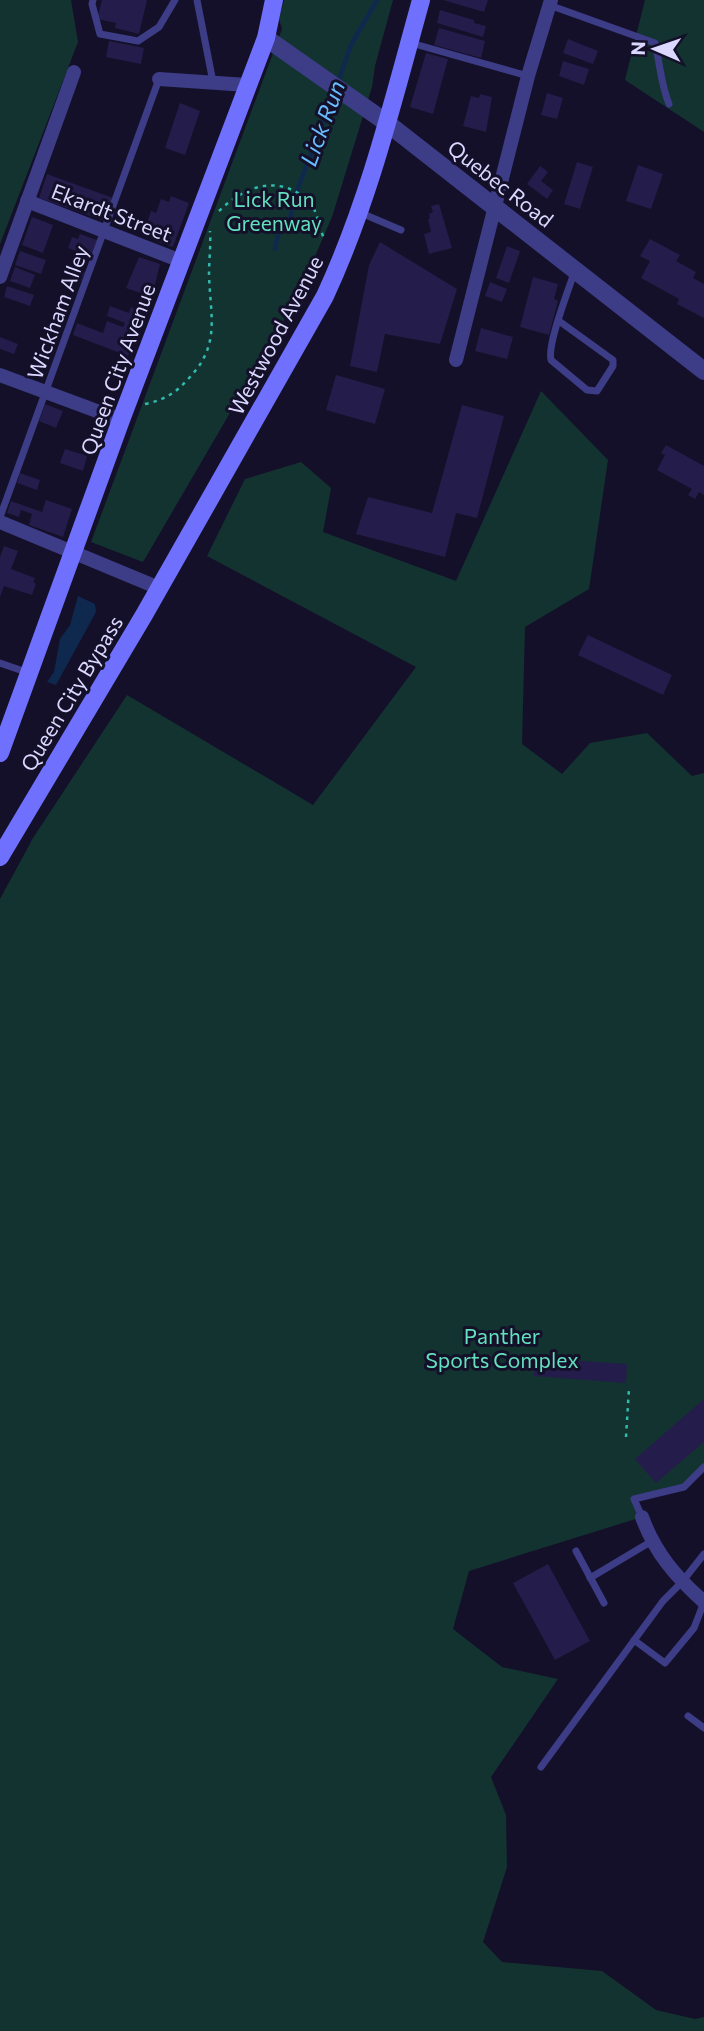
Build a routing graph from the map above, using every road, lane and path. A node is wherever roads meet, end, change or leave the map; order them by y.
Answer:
1 (93, 0) edge
2 (175, 0) edge
3 (197, 0) edge
4 (274, 0) edge
5 (421, 0) edge
6 (550, 3) edge
7 (266, 38) junction
8 (409, 42) junction
9 (74, 72) dead end
10 (528, 76) junction
11 (159, 79) joint
12 (213, 82) junction
13 (247, 85) junction
14 (669, 104) dead end
15 (387, 123) junction
16 (27, 201) junction
17 (495, 208) junction
18 (217, 212) dead end
19 (360, 212) junction
20 (210, 230) dead end
21 (401, 230) dead end
22 (105, 232) junction
23 (324, 239) dead end
24 (181, 261) junction
25 (575, 269) junction
26 (0, 277) edge
27 (559, 321) junction
28 (456, 360) dead end
29 (702, 364) edge
30 (0, 375) edge
31 (46, 392) junction
32 (142, 404) dead end
33 (121, 420) junction
34 (0, 517) edge
35 (0, 522) edge
36 (75, 551) junction
37 (159, 588) junction
38 (0, 663) edge
39 (29, 674) junction
40 (0, 753) edge
41 (0, 857) edge
42 (629, 1388) dead end
43 (626, 1437) dead end
44 (704, 1467) edge
45 (642, 1517) joint
46 (652, 1541) junction
47 (576, 1551) dead end
48 (704, 1553) edge
49 (590, 1578) junction
50 (682, 1582) junction
51 (704, 1602) edge
52 (604, 1603) dead end
53 (634, 1640) junction
54 (688, 1716) dead end
55 (704, 1728) edge
56 (541, 1767) dead end

1 - 2 lane
3 - 12 lane
4 - 7 main road, Queen City Avenue
5 - 8 main road, Westwood Avenue
6 - 10 street
6 - 14 lane
7 - 13 main road, Queen City Avenue
7 - 15 street, Quebec Road
8 - 10 lane
8 - 15 main road, Westwood Avenue
9 - 16 street
10 - 17 street
11 - 12 street
11 - 22 lane, Wickham Alley
12 - 13 street
13 - 24 main road, Queen City Avenue
15 - 17 street, Quebec Road
15 - 19 main road, Westwood Avenue
16 - 22 street, Ekardt Street
16 - 26 street
17 - 25 street, Quebec Road
17 - 28 street
18 - 23 path
19 - 21 lane
19 - 37 main road, Westwood Avenue
20 - 32 path
22 - 24 street, Ekardt Street
22 - 31 lane, Wickham Alley
24 - 33 main road, Queen City Avenue
25 - 27 lane
25 - 29 street, Quebec Road
27 - 27 lane
30 - 31 street
31 - 33 street
31 - 34 lane, Wickham Alley
33 - 36 main road, Queen City Avenue
35 - 36 street
36 - 37 street
36 - 39 main road, Queen City Avenue
37 - 41 main road, Queen City Bypass
38 - 39 lane
39 - 40 main road, Queen City Avenue
42 - 43 path
44 - 45 lane
45 - 46 street
46 - 49 lane
46 - 50 street
47 - 49 lane
48 - 50 lane
49 - 52 lane
50 - 51 street
50 - 53 lane
51 - 53 lane
53 - 56 lane
54 - 55 lane

